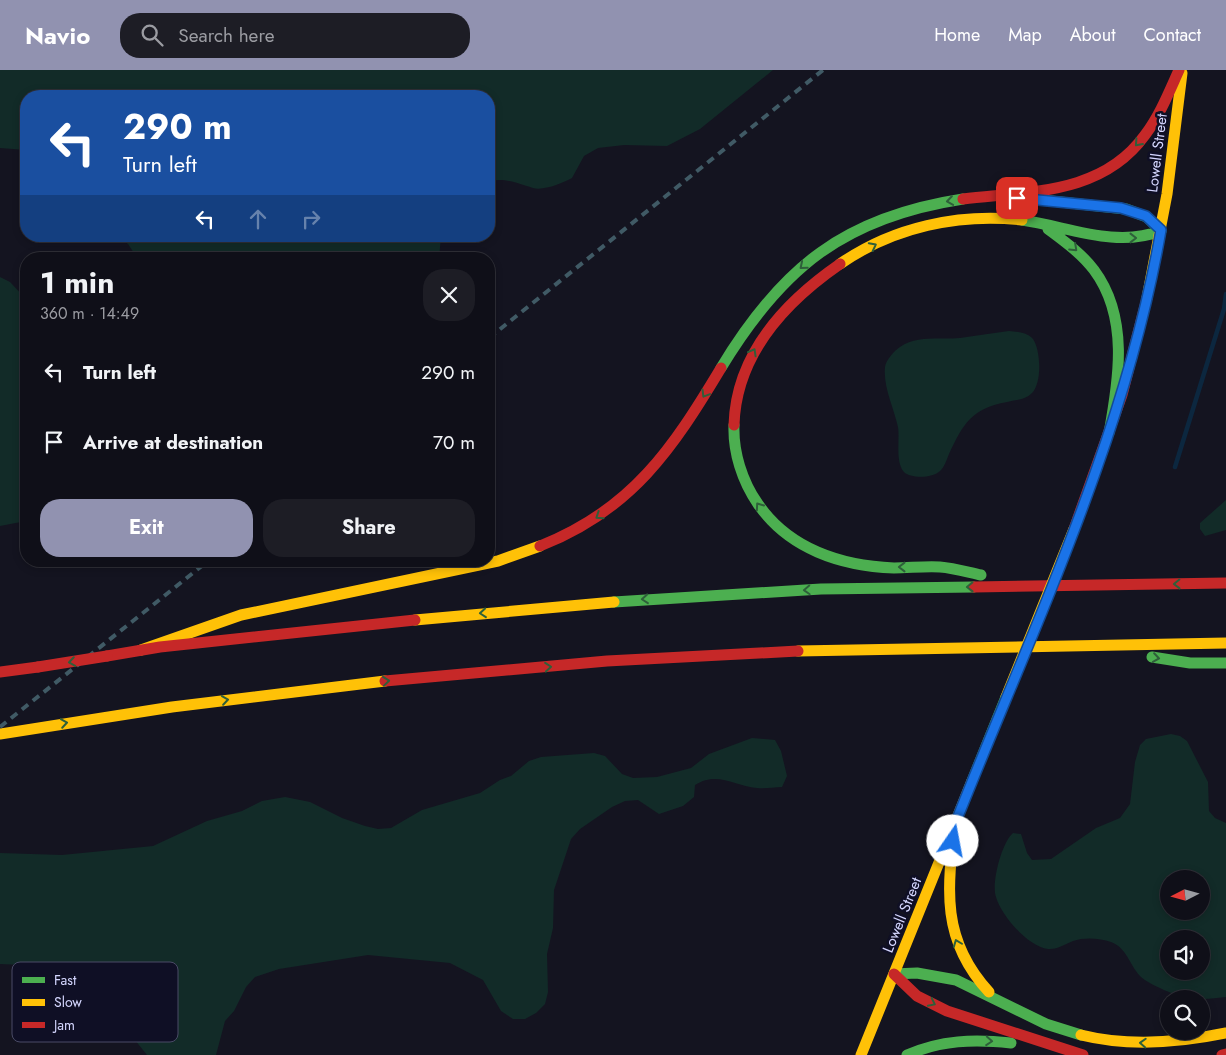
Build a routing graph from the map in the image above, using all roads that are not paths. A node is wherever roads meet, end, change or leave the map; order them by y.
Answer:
1 (1181, 70) edge
2 (998, 196) junction
3 (1034, 222) junction
4 (1161, 230) junction
5 (1109, 433) junction
6 (495, 561) edge
7 (465, 567) edge
8 (1226, 583) edge
9 (1036, 586) junction
10 (1226, 643) edge
11 (1074, 646) junction
12 (141, 650) junction
13 (1226, 663) edge
14 (0, 672) edge
15 (0, 734) edge
16 (955, 824) junction
17 (894, 974) junction
18 (994, 997) junction
19 (1226, 1033) edge
20 (1056, 1048) junction
21 (1226, 1054) edge
22 (861, 1055) edge
23 (907, 1055) edge
24 (1083, 1055) edge
25 (1222, 1055) edge

1 -> 2 main road
1 - 4 main road, Lowell Street
2 - 4 main road
2 -> 6 main road
3 -> 4 main road
3 -> 5 main road
9 -> 3 main road
4 - 5 main road, Lowell Street
5 - 16 main road, Lowell Street, bridge
7 -> 12 main road
8 -> 9 main road
9 -> 12 main road
10 - 11 main road
11 -> 13 main road
15 -> 11 main road
12 -> 14 main road, bridge
16 - 17 main road, Lowell Street
18 -> 16 main road
17 - 18 main road
17 -> 20 main road
17 - 22 main road, Lowell Street
19 -> 18 main road
23 -> 20 main road
20 - 24 main road
21 - 25 main road

